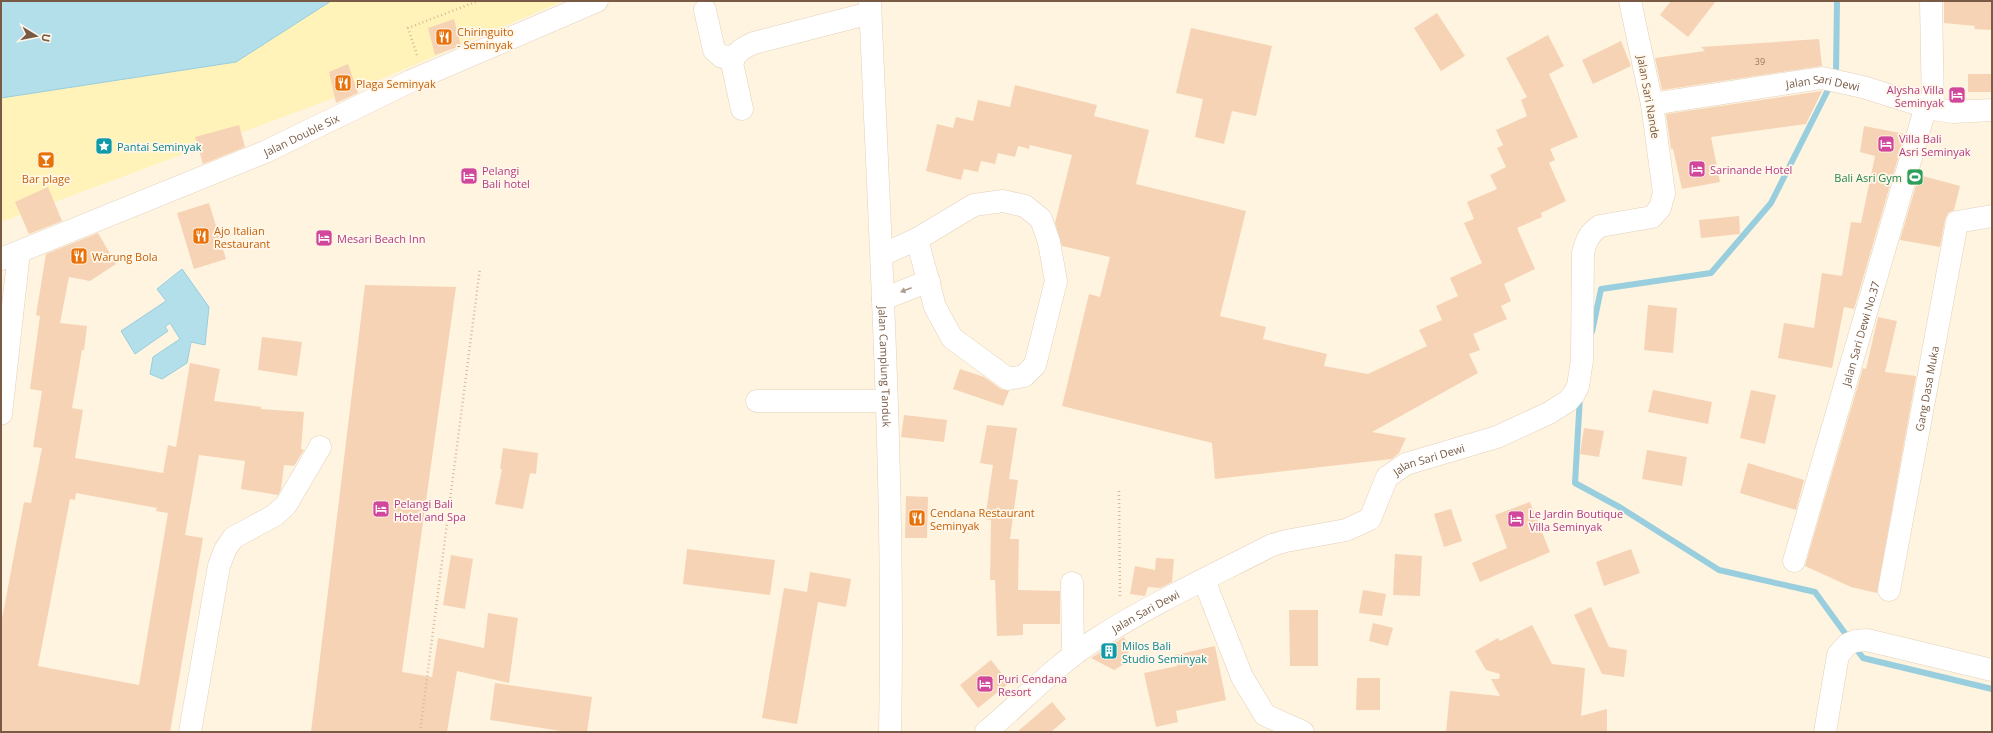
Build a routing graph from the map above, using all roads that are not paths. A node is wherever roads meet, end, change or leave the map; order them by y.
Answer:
1 (597, 1) edge
2 (1630, 1) edge
3 (1931, 1) edge
4 (870, 7) edge
5 (705, 10) dead end
6 (734, 56) junction
7 (1652, 104) junction
8 (1929, 108) junction
9 (742, 109) dead end
10 (1992, 110) edge
11 (1664, 193) joint
12 (1992, 216) edge
13 (917, 239) junction
14 (882, 254) junction
15 (10, 255) edge
16 (929, 281) junction
17 (883, 298) junction
18 (757, 401) dead end
19 (886, 401) junction
20 (1, 414) edge
21 (320, 447) dead end
22 (1794, 561) dead end
23 (1204, 580) junction
24 (1072, 583) dead end
25 (1889, 590) dead end
26 (1074, 655) junction
27 (1992, 670) edge
28 (190, 732) edge
29 (890, 732) edge
30 (986, 732) edge
31 (1303, 732) edge
32 (1825, 732) edge

1 - 15 street, Jalan Double Six
2 - 7 street, Jalan Sari Nande
3 - 8 street, Jalan Sari Dewi No.37
4 - 6 street
4 - 14 street, Jalan Camplung Tanduk
5 - 6 street
6 - 9 street
7 - 8 street, Jalan Sari Dewi
7 - 11 street, Jalan Sari Nande
8 - 10 street, Jalan Sari Dewi
8 - 22 street, Jalan Sari Dewi No.37
11 - 23 street, Jalan Sari Dewi
12 - 25 street, Gang Dasa Muka
13 - 14 street
13 - 16 street
13 - 16 street
14 - 17 street, Jalan Camplung Tanduk
15 - 20 street
16 -> 17 street
17 - 19 street, Jalan Camplung Tanduk
18 - 19 street
19 - 29 street, Jalan Camplung Tanduk
21 - 28 street
23 - 26 street, Jalan Sari Dewi
23 - 31 street
24 - 26 street
26 - 30 street, Jalan Sari Dewi
27 - 32 street

